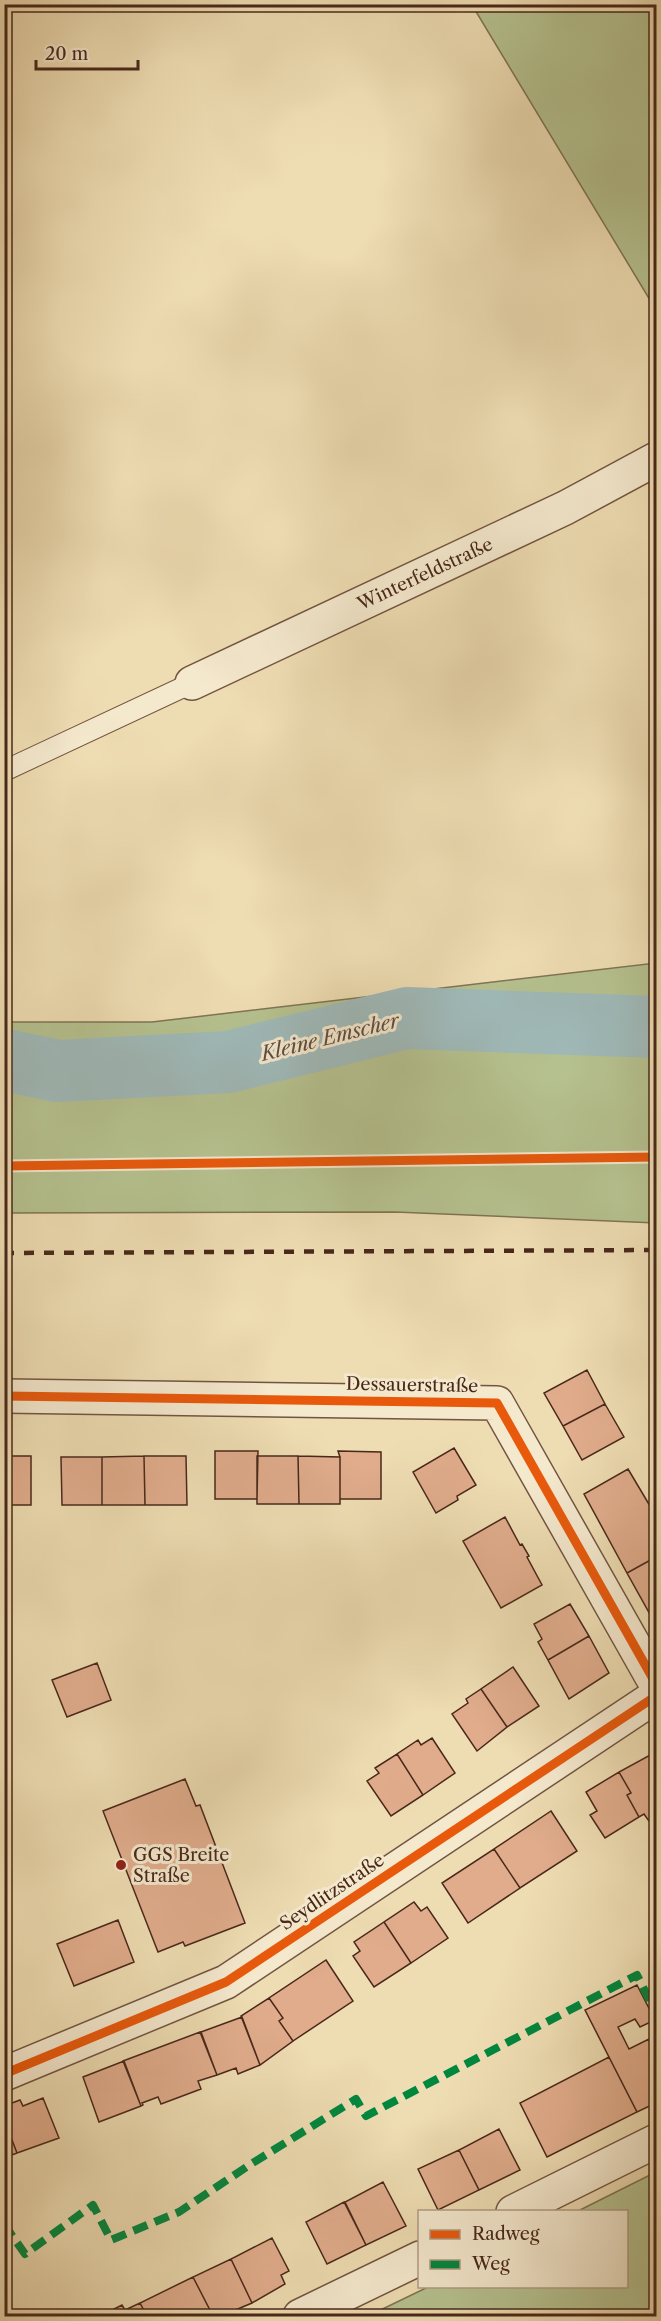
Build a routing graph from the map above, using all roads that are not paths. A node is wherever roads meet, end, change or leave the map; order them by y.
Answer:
1 (657, 459) edge
2 (192, 683) joint
3 (4, 771) edge
4 (4, 1396) edge
5 (657, 1684) edge
6 (657, 1696) edge
7 (4, 2074) edge
8 (657, 2141) edge
9 (515, 2210) edge
10 (418, 2259) edge
11 (300, 2316) edge

1 - 2 street, Winterfeldstraße
2 - 3 lane
4 - 5 street, Dessauerstraße
6 - 7 street, Seydlitzstraße
8 - 9 street
10 - 11 street

